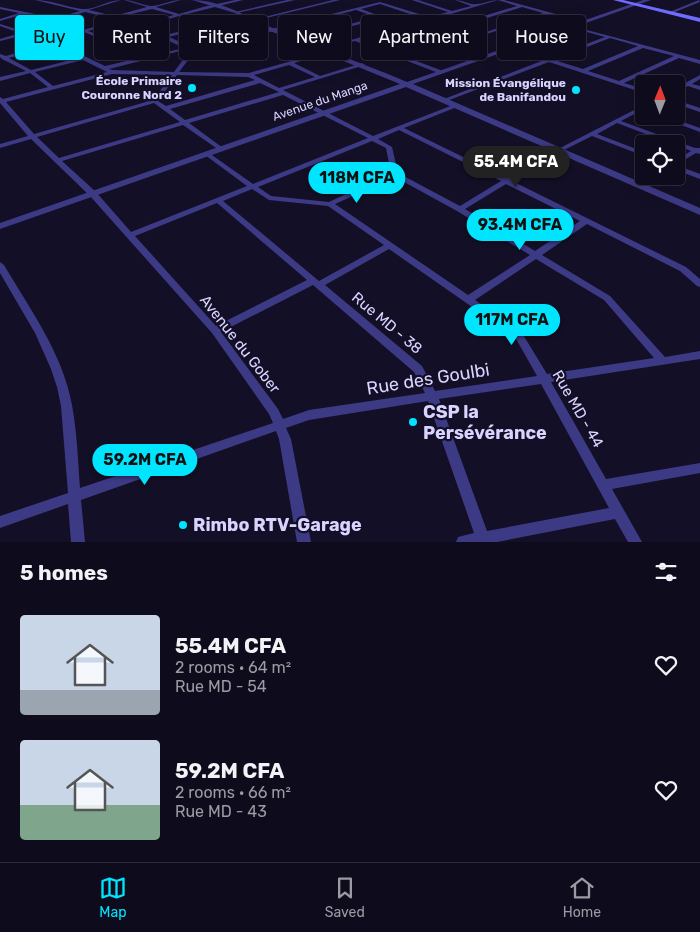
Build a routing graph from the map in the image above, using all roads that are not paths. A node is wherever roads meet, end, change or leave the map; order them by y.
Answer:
1 (37, 0) edge
2 (72, 0) edge
3 (119, 0) edge
4 (126, 0) edge
5 (179, 0) edge
6 (195, 0) edge
7 (241, 0) edge
8 (293, 0) edge
9 (338, 0) edge
10 (414, 0) edge
11 (457, 0) edge
12 (498, 0) edge
13 (616, 0) edge
14 (648, 0) edge
15 (700, 1) edge
16 (380, 2) edge
17 (59, 4) junction
18 (635, 4) junction
19 (216, 5) junction
20 (476, 6) junction
21 (522, 6) junction
22 (687, 6) junction
23 (152, 7) junction
24 (0, 8) edge
25 (357, 9) junction
26 (700, 9) edge
27 (87, 10) junction
28 (25, 12) junction
29 (237, 12) junction
30 (452, 12) junction
31 (548, 13) junction
32 (669, 13) junction
33 (39, 15) edge
34 (70, 15) edge
35 (106, 15) edge
36 (122, 15) edge
37 (179, 15) junction
38 (244, 15) edge
39 (375, 15) edge
40 (417, 15) edge
41 (442, 15) edge
42 (542, 15) edge
43 (555, 15) edge
44 (268, 17) edge
45 (487, 17) edge
46 (169, 18) edge
47 (0, 20) edge
48 (700, 20) edge
49 (586, 22) edge
50 (0, 25) edge
51 (94, 28) edge
52 (268, 28) edge
53 (15, 29) edge
54 (272, 30) junction
55 (497, 30) edge
56 (586, 30) edge
57 (84, 31) joint
58 (268, 31) edge
59 (278, 32) edge
60 (487, 33) edge
61 (94, 35) edge
62 (15, 36) edge
63 (609, 37) junction
64 (361, 39) edge
65 (0, 40) edge
66 (356, 40) junction
67 (351, 41) edge
68 (361, 42) edge
69 (586, 46) edge
70 (643, 46) junction
71 (497, 53) edge
72 (15, 54) edge
73 (0, 55) edge
74 (678, 56) junction
75 (3, 58) edge
76 (85, 58) joint
77 (136, 60) edge
78 (184, 60) edge
79 (301, 60) edge
80 (349, 60) edge
81 (409, 60) edge
82 (549, 60) joint
83 (700, 62) edge
84 (290, 63) junction
85 (362, 65) junction
86 (105, 68) junction
87 (583, 71) junction
88 (32, 72) junction
89 (112, 72) junction
90 (440, 72) junction
91 (177, 73) junction
92 (249, 75) junction
93 (320, 78) junction
94 (700, 78) edge
95 (0, 79) edge
96 (259, 81) junction
97 (619, 83) junction
98 (687, 84) joint
99 (405, 85) junction
100 (52, 88) junction
101 (700, 88) edge
102 (635, 89) edge
103 (280, 92) junction
104 (1, 100) edge
105 (155, 101) junction
106 (442, 101) junction
107 (685, 105) edge
108 (455, 106) junction
109 (167, 108) junction
110 (700, 110) edge
111 (635, 112) edge
112 (323, 114) junction
113 (616, 121) junction
114 (185, 122) junction
115 (685, 125) edge
116 (399, 128) junction
117 (700, 130) edge
118 (592, 134) junction
119 (33, 137) junction
120 (371, 138) junction
121 (0, 146) edge
122 (222, 149) junction
123 (699, 150) edge
124 (562, 151) junction
125 (635, 151) edge
126 (206, 154) junction
127 (685, 158) edge
128 (58, 160) junction
129 (685, 171) edge
130 (395, 174) junction
131 (700, 177) edge
132 (506, 182) junction
133 (635, 182) edge
134 (642, 185) edge
135 (252, 187) junction
136 (93, 194) junction
137 (218, 200) junction
138 (330, 204) junction
139 (460, 209) junction
140 (700, 212) edge
141 (586, 221) junction
142 (0, 226) edge
143 (130, 235) junction
144 (389, 246) junction
145 (536, 255) junction
146 (0, 265) edge
147 (316, 283) junction
148 (700, 284) edge
149 (468, 300) junction
150 (215, 331) junction
151 (700, 355) edge
152 (663, 361) junction
153 (544, 379) junction
154 (432, 396) junction
155 (280, 425) junction
156 (700, 468) edge
157 (604, 485) junction
158 (75, 496) junction
159 (619, 512) junction
160 (0, 522) edge
161 (484, 540) edge
162 (78, 542) edge
163 (304, 542) edge
164 (463, 542) edge
165 (635, 542) edge

1 - 17 street
2 - 17 street
3 - 27 street
4 - 23 street
5 - 23 street
6 - 19 street
7 - 19 street
8 - 29 street
9 - 44 street
10 - 30 street
11 - 20 street
12 - 20 street
12 - 21 street
13 - 18 main road
14 - 18 street, Avenue du Manga
15 - 22 street
16 - 25 street
16 - 40 street
17 - 27 street
18 - 32 main road
18 - 49 street, Avenue du Manga
19 - 29 street
19 - 37 street
20 - 30 street
21 - 31 street
21 - 45 street
22 - 26 street
22 - 32 street
23 - 36 street
23 - 37 street
24 - 28 street
25 - 39 street
25 - 54 street
27 - 34 street
27 - 35 street
28 - 33 street
28 - 47 street
29 - 38 street
30 - 41 street
31 - 42 street
31 - 43 street
32 - 48 main road
37 - 46 street
50 - 53 street
51 - 57 street
52 - 54 street
54 - 58 street
54 - 59 street
55 - 60 street
56 - 63 street
57 - 61 street
62 - 65 street
63 - 69 street
63 - 70 street
64 - 66 street
66 - 67 street
66 - 68 street
70 - 74 street
70 - 87 street
71 - 90 street, Avenue du Manga
72 - 75 street
73 - 75 street
74 - 83 street
74 - 97 street
75 - 88 street
76 - 86 street
76 - 88 street
77 - 86 street
78 - 91 street
79 - 84 street
80 - 85 street
81 - 90 street
82 - 87 street
82 - 106 street
84 - 92 street
84 - 93 street
85 - 93 street
85 - 99 street
86 - 89 street
87 - 97 street
88 - 95 street
88 - 100 street
89 - 91 street
89 - 100 street
90 - 99 street, Avenue du Manga
91 - 92 street
91 - 105 street
92 - 96 street
93 - 103 street
94 - 98 street
96 - 103 street
96 - 109 street
97 - 102 street
98 - 101 street
99 - 106 street
99 - 112 street, Avenue du Manga
100 - 104 street
103 - 112 street
103 - 114 street
104 - 119 street, Avenue du Gober
105 - 109 street
105 - 119 street
106 - 108 street
107 - 110 street
108 - 116 street
108 - 124 street
109 - 114 street
111 - 113 street
112 - 120 street
112 - 122 street, Avenue du Manga
113 - 118 street
113 - 123 street
114 - 122 street
114 - 128 street
115 - 117 street
116 - 120 street
116 - 132 street
118 - 124 street
118 - 125 street
119 - 121 street
119 - 128 street, Avenue du Gober
120 - 130 street
120 - 135 street
122 - 126 street, Avenue du Manga
123 - 127 street
124 - 132 street
124 - 133 street
126 - 135 street
126 - 136 street, Avenue du Manga
128 - 136 street, Avenue du Gober
129 - 131 street
130 - 138 street
130 - 139 street
132 - 139 street
132 - 141 street
134 - 140 street
135 - 137 street
135 - 138 street
136 - 142 street, Avenue du Manga
136 - 143 street, Avenue du Gober
137 - 143 street
137 - 147 street, Rue MD - 38
138 - 144 street, Rue MD - 44
139 - 145 street
141 - 145 street
141 - 148 street
143 - 150 street, Avenue du Gober
144 - 147 street
144 - 149 street, Rue MD - 44
145 - 149 street
145 - 152 street
146 - 158 street
147 - 150 street
147 - 154 street, Rue MD - 38
149 - 153 street, Rue MD - 44
150 - 155 street, Avenue du Gober
151 - 152 street, Rue des Goulbi
152 - 153 street, Rue des Goulbi
153 - 154 street, Rue des Goulbi
153 - 157 street, Rue MD - 44
154 - 155 street, Rue des Goulbi
154 - 161 street, Rue MD - 38
155 - 158 street, Rue des Goulbi
155 - 163 street, Avenue du Gober
156 - 157 street
157 - 159 street, Rue MD - 44
158 - 160 street, Rue des Goulbi
158 - 162 street
159 - 161 street
159 - 165 street, Rue MD - 44
161 - 164 street

